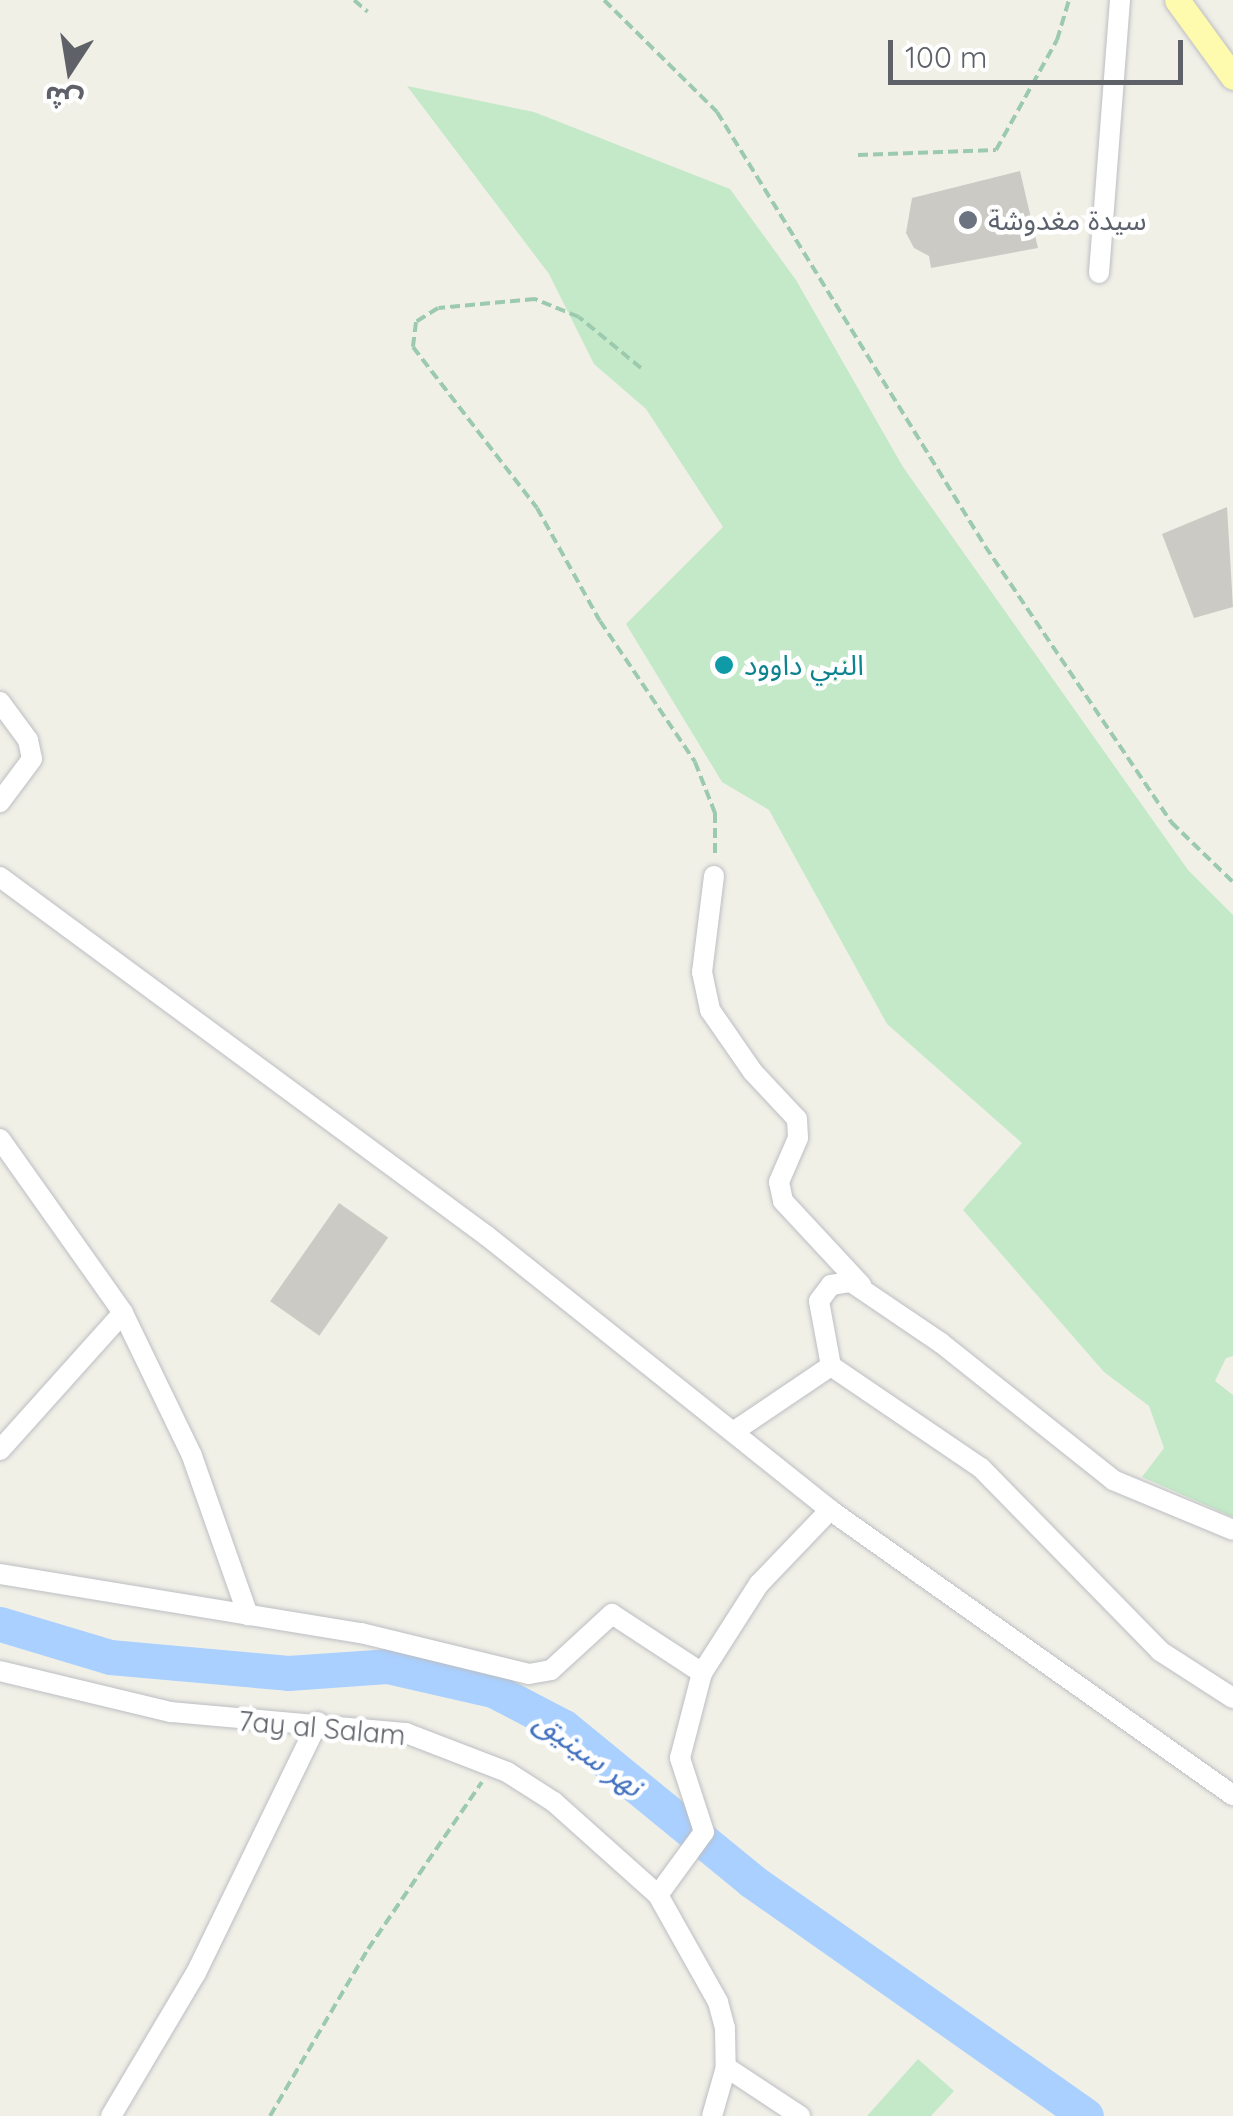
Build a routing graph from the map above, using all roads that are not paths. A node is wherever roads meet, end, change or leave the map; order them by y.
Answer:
1 (1120, 0) edge
2 (1177, 0) edge
3 (1233, 77) edge
4 (1099, 273) dead end
5 (0, 702) edge
6 (0, 802) edge
7 (714, 876) road end
8 (0, 877) edge
9 (0, 1140) edge
10 (862, 1286) junction
11 (123, 1313) junction
12 (831, 1366) junction
13 (733, 1432) junction
14 (0, 1450) edge
15 (830, 1510) junction
16 (1233, 1530) edge
17 (0, 1574) edge
18 (248, 1615) junction
19 (0, 1671) edge
20 (702, 1673) junction
21 (1233, 1698) edge
22 (318, 1722) junction
23 (1233, 1795) edge
24 (658, 1895) junction
25 (726, 2067) junction
26 (110, 2116) edge
27 (712, 2116) edge
28 (800, 2116) edge

1 - 4 street
2 - 3 main road
5 - 6 street
7 - 10 street
8 - 13 street
9 - 11 street
10 - 12 street
10 - 16 street
11 - 14 street
11 - 18 street
12 - 13 street
12 - 21 street
13 - 15 street
15 - 20 street
15 - 23 street
17 - 18 street
18 - 20 street
19 - 22 street, 7ay al Salam
20 - 24 street
22 - 24 street, 7ay al Salam
22 - 26 street
24 - 25 street, 7ay al Salam
25 - 27 street, 7ay al Salam
25 - 28 street

